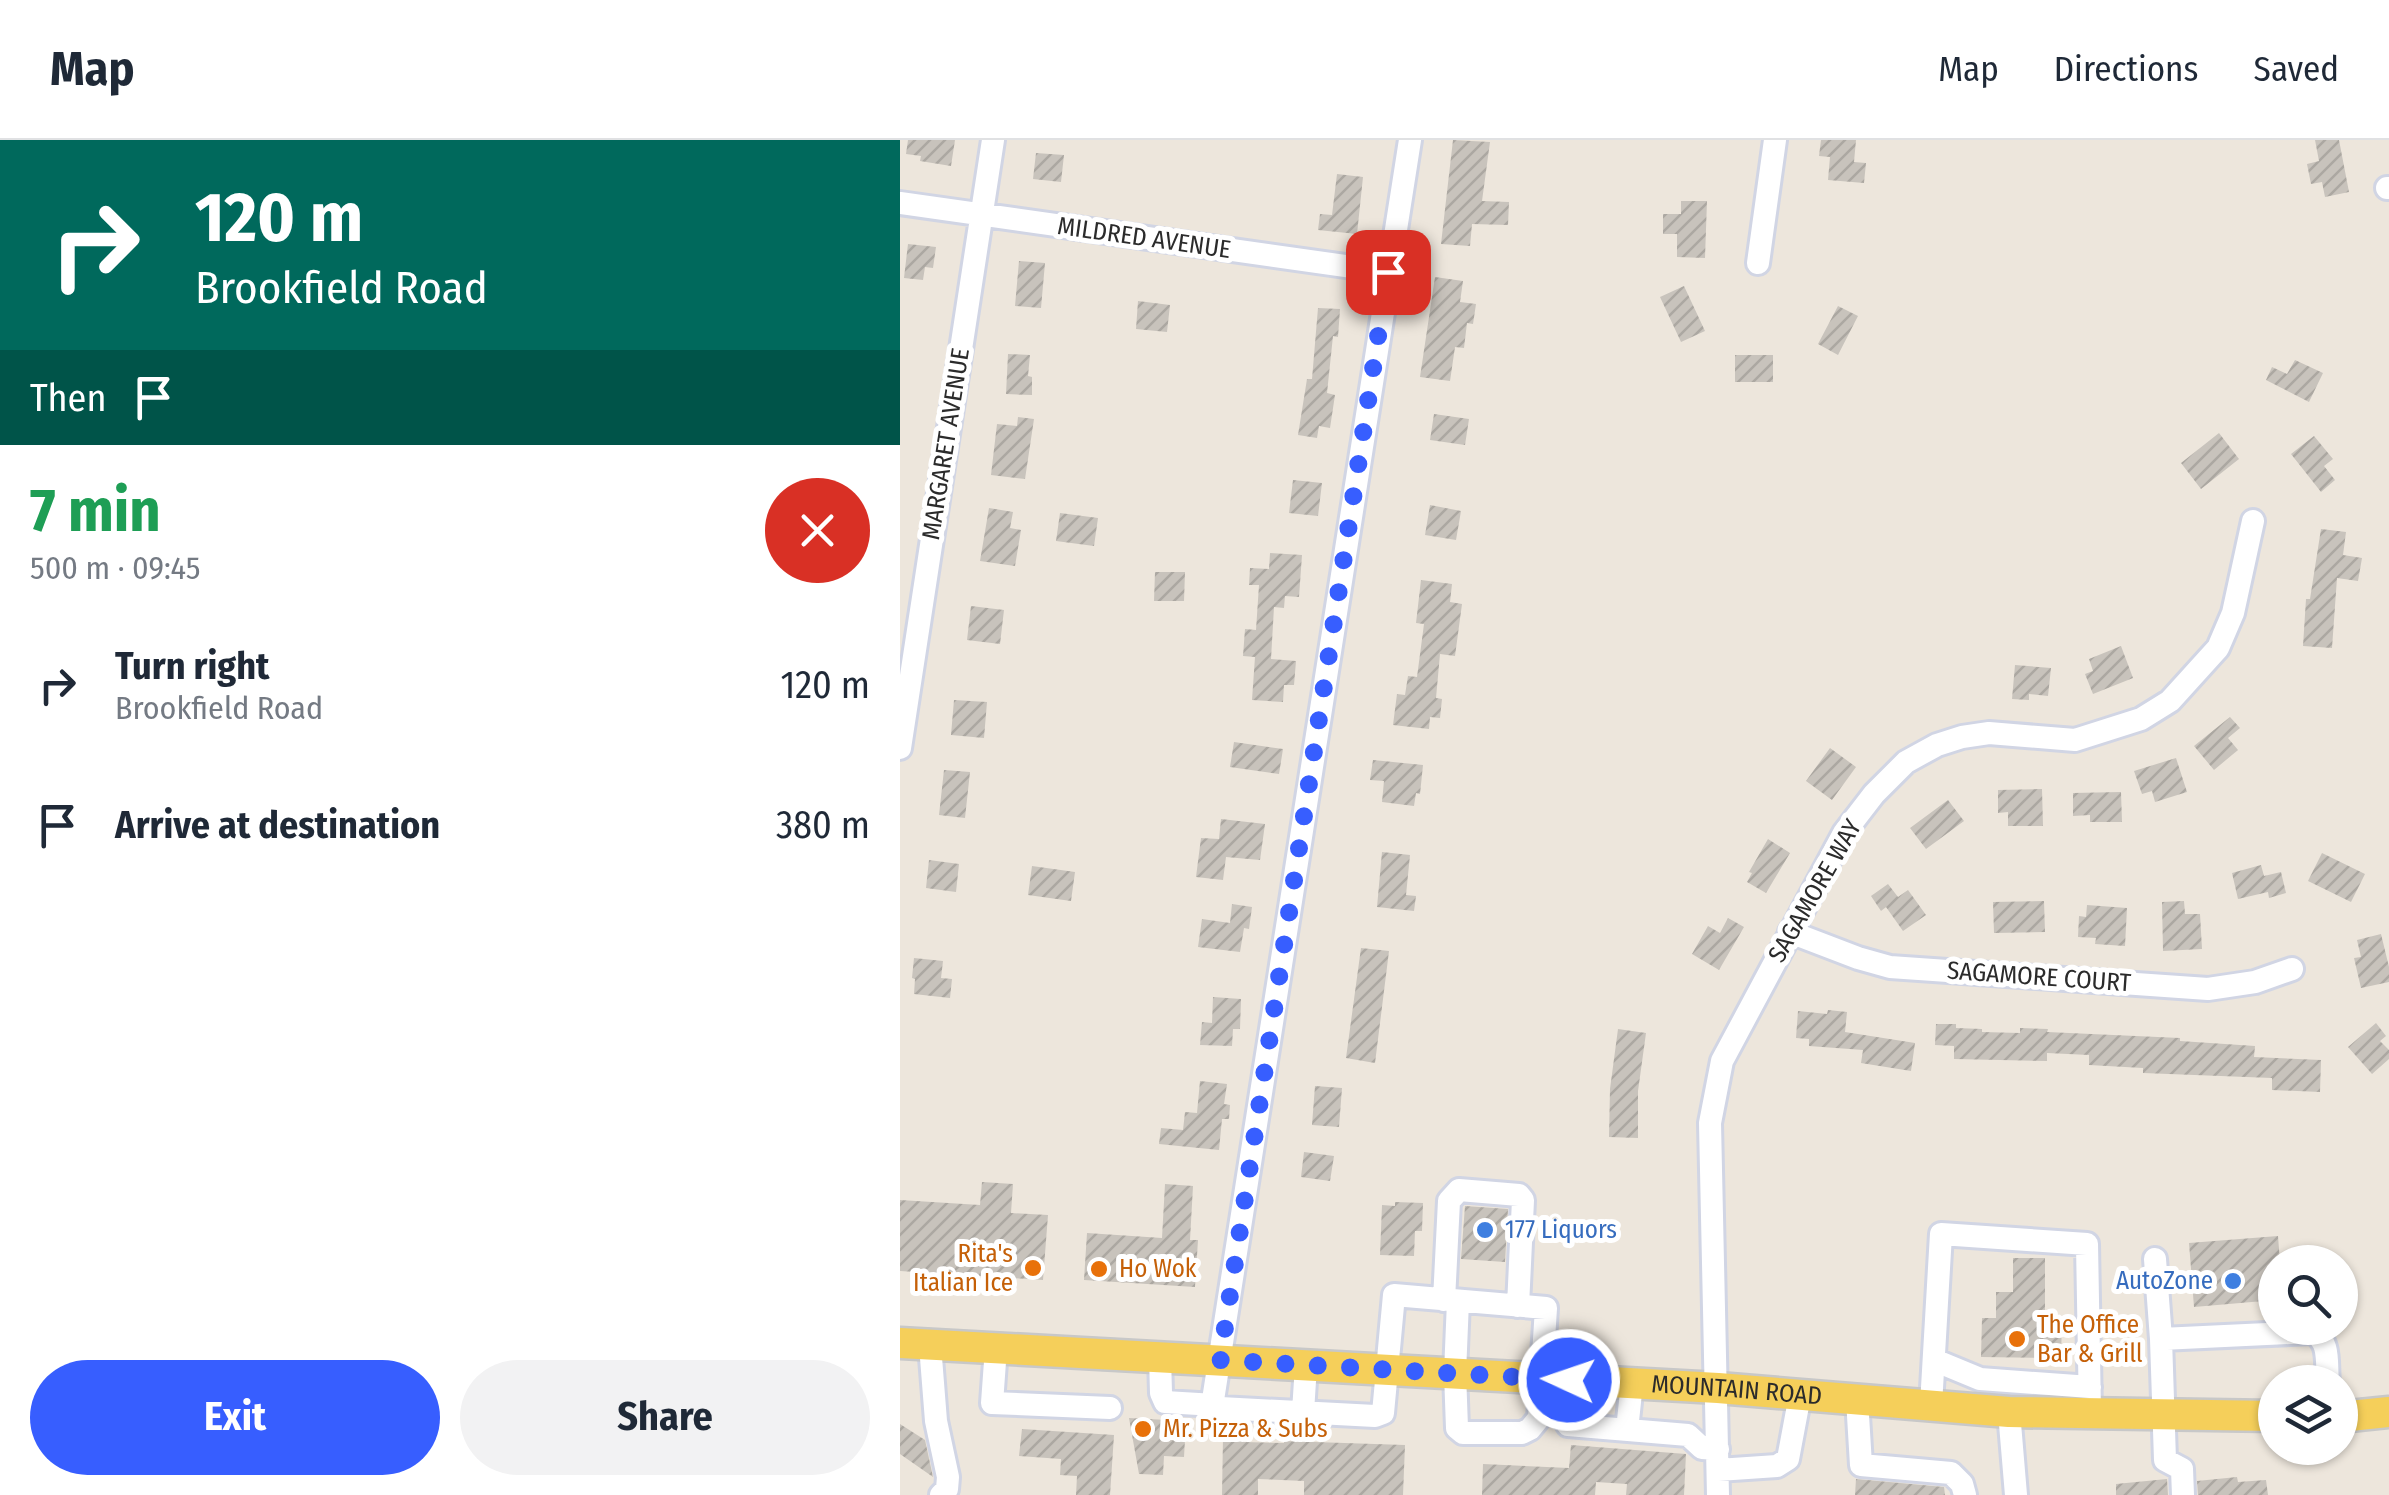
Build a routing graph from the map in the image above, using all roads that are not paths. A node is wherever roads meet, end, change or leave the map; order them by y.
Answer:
1 (993, 140) edge
2 (1410, 140) edge
3 (1775, 140) edge
4 (900, 203) edge
5 (982, 215) junction
6 (1758, 263) dead end
7 (1388, 272) junction
8 (2253, 521) dead end
9 (900, 748) edge
10 (1790, 932) junction
11 (2292, 969) dead end
12 (2156, 1259) dead end
13 (1451, 1301) junction
14 (1518, 1306) junction
15 (2161, 1339) junction
16 (915, 1344) edge
17 (996, 1348) junction
18 (1160, 1357) junction
19 (1220, 1360) junction
20 (1934, 1360) junction
21 (1306, 1365) junction
22 (2326, 1365) edge
23 (1388, 1370) junction
24 (1455, 1374) junction
25 (1555, 1379) junction
26 (1632, 1383) junction
27 (1718, 1388) junction
28 (1800, 1395) junction
29 (1857, 1400) junction
30 (2090, 1400) junction
31 (1215, 1405) junction
32 (1931, 1406) junction
33 (1110, 1408) dead end
34 (1303, 1412) junction
35 (2009, 1412) junction
36 (2389, 1412) edge
37 (2162, 1414) junction
38 (2358, 1415) edge
39 (2258, 1416) edge
40 (1538, 1418) junction
41 (1566, 1421) junction
42 (1627, 1430) junction
43 (1718, 1460) junction
44 (941, 1495) edge
45 (1718, 1495) edge
46 (1965, 1495) edge
47 (2016, 1495) edge
48 (2183, 1495) edge

1 - 5 street, MARGARET AVENUE
2 - 7 street
3 - 6 street
4 - 5 street, MILDRED AVENUE
5 - 7 street, MILDRED AVENUE
5 - 9 street, MARGARET AVENUE
7 - 19 street
8 - 10 street, SAGAMORE WAY
10 - 11 street, SAGAMORE COURT
10 - 27 street, SAGAMORE WAY
12 - 15 street
13 - 14 street
13 - 14 street
13 - 23 street
13 - 24 street
14 - 25 street
15 - 22 street
15 - 37 street
16 - 17 main road, MOUNTAIN ROAD
16 - 44 street
17 - 18 main road, MOUNTAIN ROAD
17 - 33 street
18 - 19 main road, MOUNTAIN ROAD
18 - 31 street
19 - 21 main road, MOUNTAIN ROAD
19 - 31 street
20 - 30 street
20 - 30 street
20 - 32 street
21 - 23 main road, MOUNTAIN ROAD
21 - 34 street
23 - 24 main road, MOUNTAIN ROAD
23 - 34 street
24 - 25 main road, MOUNTAIN ROAD
24 - 40 street
25 - 26 main road, MOUNTAIN ROAD
25 - 40 street
25 - 41 street
26 - 27 main road, MOUNTAIN ROAD
26 - 42 street
27 - 28 main road, MOUNTAIN ROAD
27 - 43 street, SAGAMORE WAY
28 - 29 main road, MOUNTAIN ROAD
28 - 43 street
29 - 32 main road, MOUNTAIN ROAD
29 - 46 street
30 - 35 main road, MOUNTAIN ROAD
30 - 37 main road, MOUNTAIN ROAD
31 - 34 street
32 - 35 main road, MOUNTAIN ROAD
35 - 47 street
36 - 38 main road
37 - 39 main road, MOUNTAIN ROAD
37 - 48 street
40 - 41 street
41 - 42 street
42 - 43 street
43 - 45 street, SAGAMORE WAY

